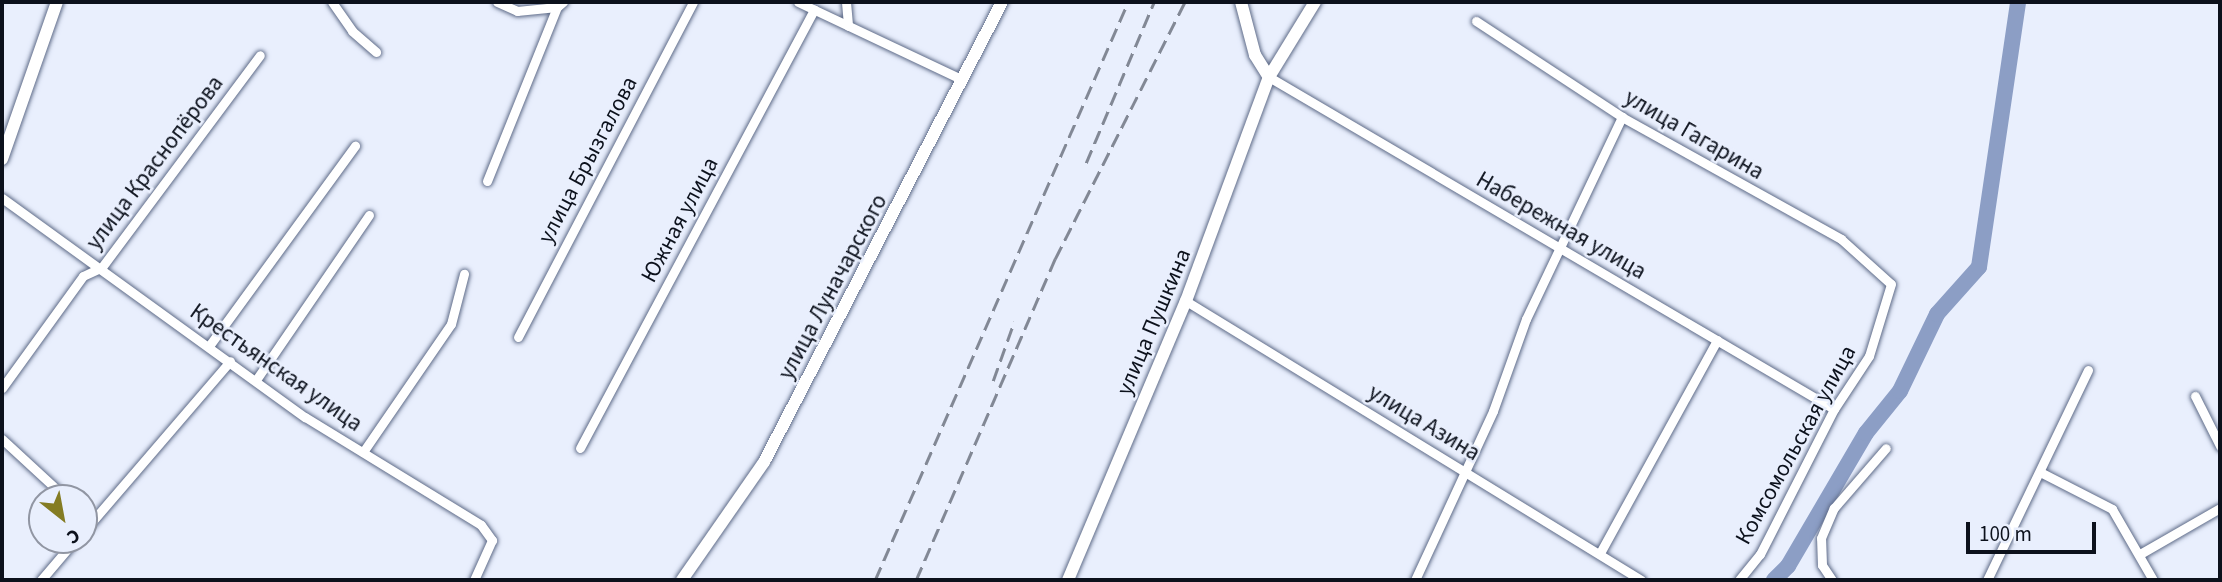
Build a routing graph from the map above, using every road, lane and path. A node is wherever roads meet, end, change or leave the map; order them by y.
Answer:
1 (57, 2) edge
2 (332, 2) edge
3 (497, 2) edge
4 (693, 2) edge
5 (798, 2) edge
6 (846, 2) edge
7 (1002, 2) edge
8 (1241, 2) edge
9 (1315, 2) edge
10 (560, 4) edge
11 (814, 9) junction
12 (1476, 21) dead end
13 (848, 26) junction
14 (376, 52) dead end
15 (260, 55) dead end
16 (1269, 77) junction
17 (961, 79) junction
18 (1622, 117) junction
19 (355, 146) dead end
20 (2, 159) edge
21 (487, 181) dead end
22 (2, 198) edge
23 (369, 215) dead end
24 (1559, 247) junction
25 (102, 267) junction
26 (464, 274) dead end
27 (1891, 284) joint
28 (1186, 301) junction
29 (518, 337) dead end
30 (1717, 340) junction
31 (209, 346) junction
32 (230, 361) junction
33 (2088, 370) dead end
34 (256, 380) junction
35 (2, 388) edge
36 (2194, 396) dead end
37 (1833, 410) junction
38 (2, 439) edge
39 (2220, 446) edge
40 (580, 448) dead end
41 (1886, 448) dead end
42 (363, 452) junction
43 (1463, 470) junction
44 (2042, 473) junction
45 (51, 484) edge
46 (2220, 508) edge
47 (98, 516) edge
48 (1600, 552) junction
49 (63, 554) edge
50 (2140, 554) junction
51 (41, 580) edge
52 (474, 580) edge
53 (682, 580) edge
54 (1068, 580) edge
55 (1415, 580) edge
56 (1641, 580) edge
57 (1739, 580) edge
58 (1832, 580) edge
59 (1987, 580) edge
60 (2154, 580) edge

1 - 20 street
2 - 14 street
3 - 10 street
4 - 29 street, улица Брызгалова
5 - 11 street
6 - 13 street
7 - 17 street, улица Луначарского
8 - 16 street
9 - 16 street, улица Пушкина
10 - 21 street
11 - 13 street
11 - 40 street, Южная улица
12 - 18 street, улица Гагарина
13 - 17 street
15 - 25 street, улица Краснопёрова
16 - 24 street, Набережная улица
16 - 28 street, улица Пушкина
17 - 53 street, улица Луначарского
18 - 24 street
18 - 27 street, улица Гагарина
19 - 31 street
22 - 25 street, Крестьянская улица
23 - 34 street
24 - 30 street, Набережная улица
24 - 43 street
25 - 31 street, Крестьянская улица
25 - 35 street, улица Краснопёрова
26 - 42 street
27 - 37 street, Комсомольская улица
28 - 43 street, улица Азина
28 - 54 street, улица Пушкина
30 - 37 street, Набережная улица
30 - 48 street
31 - 32 street, Крестьянская улица
32 - 34 street, Крестьянская улица
32 - 47 street
33 - 44 street
34 - 42 street, Крестьянская улица
36 - 39 street
37 - 57 street, Комсомольская улица
38 - 45 street
41 - 58 street
42 - 52 street, Крестьянская улица
43 - 48 street, улица Азина
43 - 55 street
44 - 50 street
44 - 59 street
46 - 50 street
48 - 56 street, улица Азина
49 - 51 street
50 - 60 street

